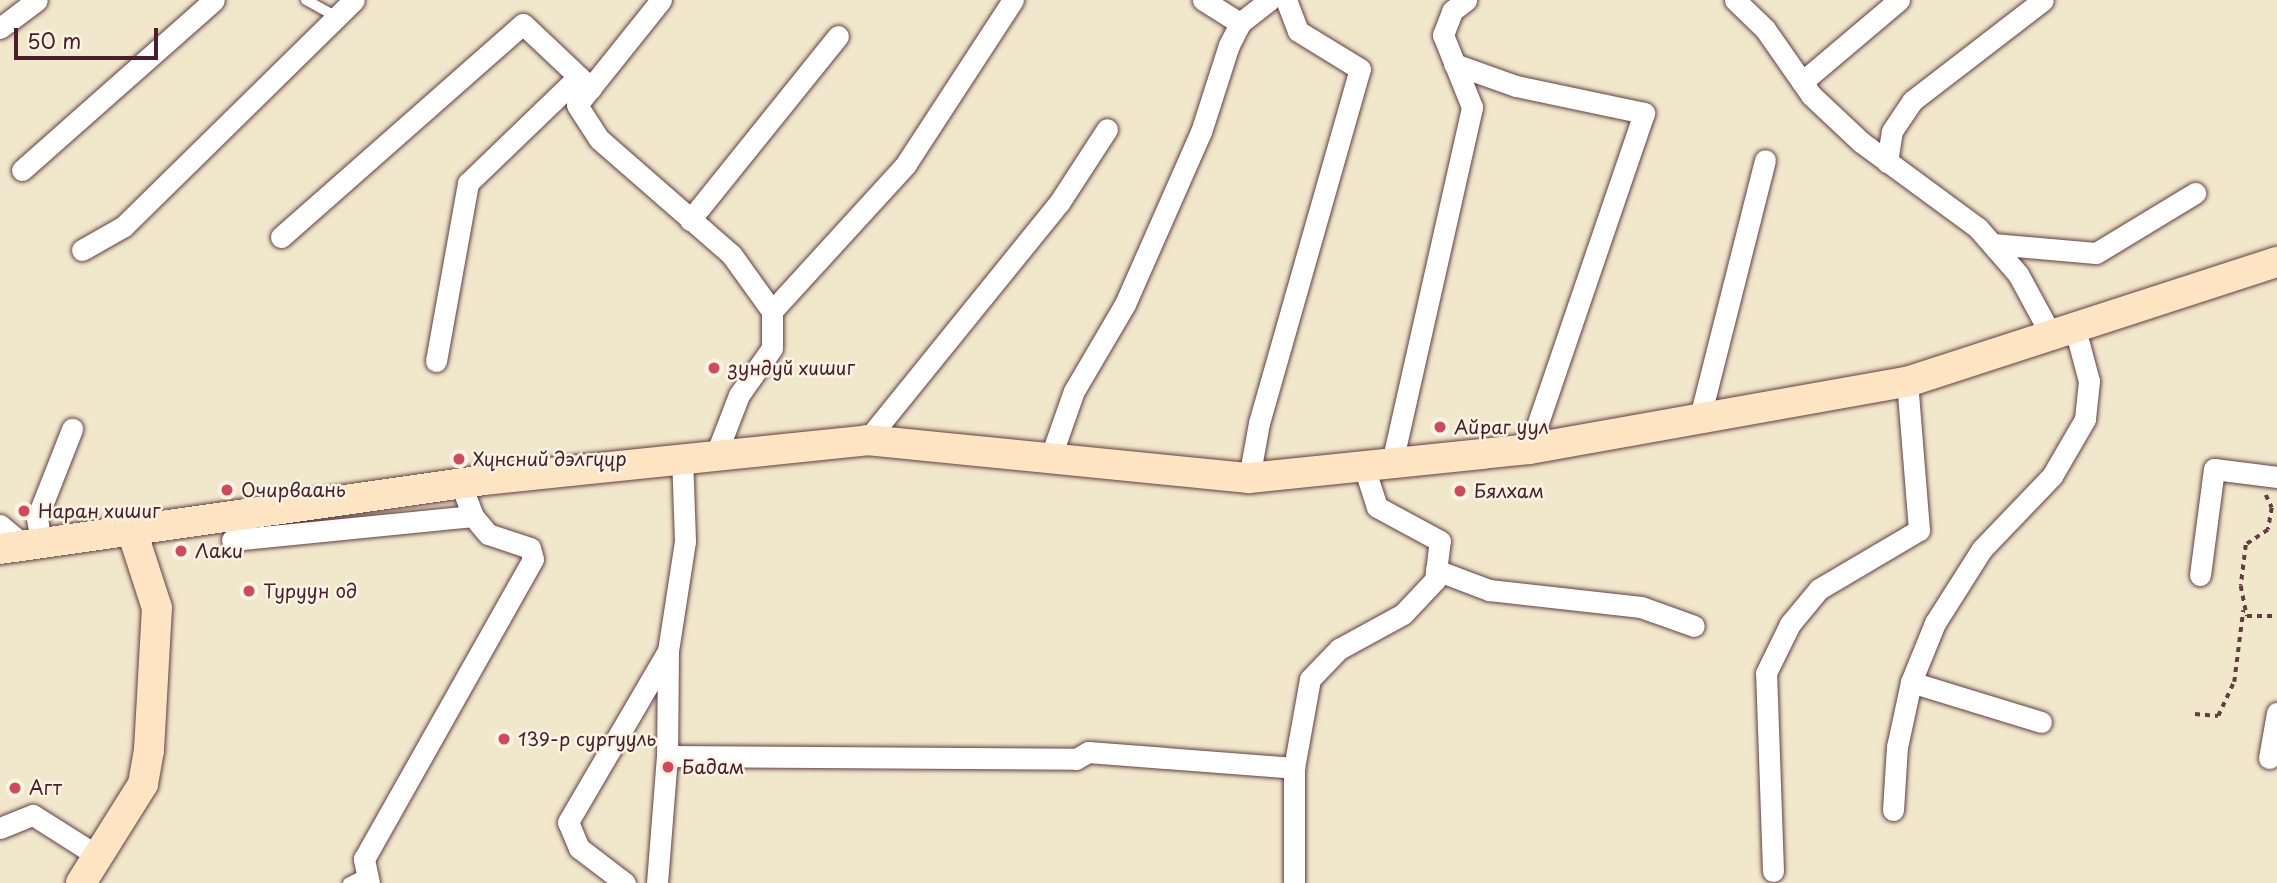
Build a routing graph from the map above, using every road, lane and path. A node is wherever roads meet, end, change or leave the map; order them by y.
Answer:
1 (37, 0) edge
2 (214, 0) edge
3 (306, 0) edge
4 (354, 0) edge
5 (662, 0) edge
6 (1013, 0) edge
7 (1203, 0) edge
8 (1269, 0) edge
9 (1286, 0) edge
10 (1466, 0) edge
11 (1735, 0) edge
12 (1899, 0) edge
13 (2043, 0) edge
14 (337, 17) junction
15 (1240, 23) junction
16 (0, 28) edge
17 (838, 36) dead end
18 (1454, 64) junction
19 (1802, 82) junction
20 (591, 88) junction
21 (1107, 129) dead end
22 (1765, 160) dead end
23 (1887, 162) junction
24 (22, 170) dead end
25 (2196, 193) dead end
26 (690, 220) junction
27 (281, 237) dead end
28 (1993, 244) junction
29 (82, 250) dead end
30 (2277, 262) edge
31 (772, 311) junction
32 (2062, 329) junction
33 (436, 361) dead end
34 (1907, 382) junction
35 (1699, 421) junction
36 (72, 429) dead end
37 (867, 440) junction
38 (1529, 449) junction
39 (717, 452) junction
40 (682, 456) junction
41 (1050, 458) junction
42 (1378, 468) junction
43 (2274, 477) edge
44 (1249, 478) junction
45 (461, 484) junction
46 (473, 516) junction
47 (0, 525) edge
48 (133, 534) junction
49 (232, 540) dead end
50 (22, 545) edge
51 (1436, 570) junction
52 (2200, 575) dead end
53 (2243, 611) junction
54 (2277, 616) edge
55 (1694, 626) dead end
56 (668, 651) junction
57 (1911, 682) junction
58 (2277, 713) edge
59 (2195, 714) dead end
60 (2041, 722) dead end
61 (667, 756) junction
62 (2269, 758) dead end
63 (1294, 768) junction
64 (1893, 810) dead end
65 (0, 828) edge
66 (96, 855) junction
67 (1773, 871) dead end
68 (360, 880) edge
69 (80, 883) edge
70 (625, 883) edge
71 (657, 883) edge
72 (1294, 883) edge

1 - 16 street
2 - 24 street
3 - 14 lane
4 - 14 street
5 - 20 street
6 - 31 street
7 - 15 street
8 - 15 street
9 - 44 street
10 - 18 street
11 - 19 street
12 - 19 street
13 - 23 street
14 - 29 street
15 - 41 street
17 - 26 street
18 - 38 street
18 - 42 street
19 - 23 street
20 - 26 street
20 - 27 street
20 - 33 street
21 - 37 street
22 - 35 street
23 - 28 street
25 - 28 street
26 - 31 street
28 - 32 street
30 - 32 main road
31 - 39 street
32 - 34 main road
32 - 57 street
34 - 35 main road
34 - 67 street
35 - 38 main road
36 - 50 street
37 - 39 main road
37 - 41 main road
38 - 42 main road
39 - 40 main road
40 - 45 main road
40 - 56 street
41 - 44 main road
42 - 44 main road
42 - 51 street
43 - 52 street
43 - 53 path
45 - 46 street
45 - 48 main road
46 - 49 street
46 - 68 street
47 - 50 street
48 - 50 main road
48 - 66 main road
51 - 55 street
51 - 63 street
53 - 54 path
53 - 59 path
56 - 61 street
56 - 70 street
57 - 60 street
57 - 64 street
58 - 62 street
61 - 63 street
61 - 71 street
63 - 72 street
65 - 66 street
66 - 69 main road

